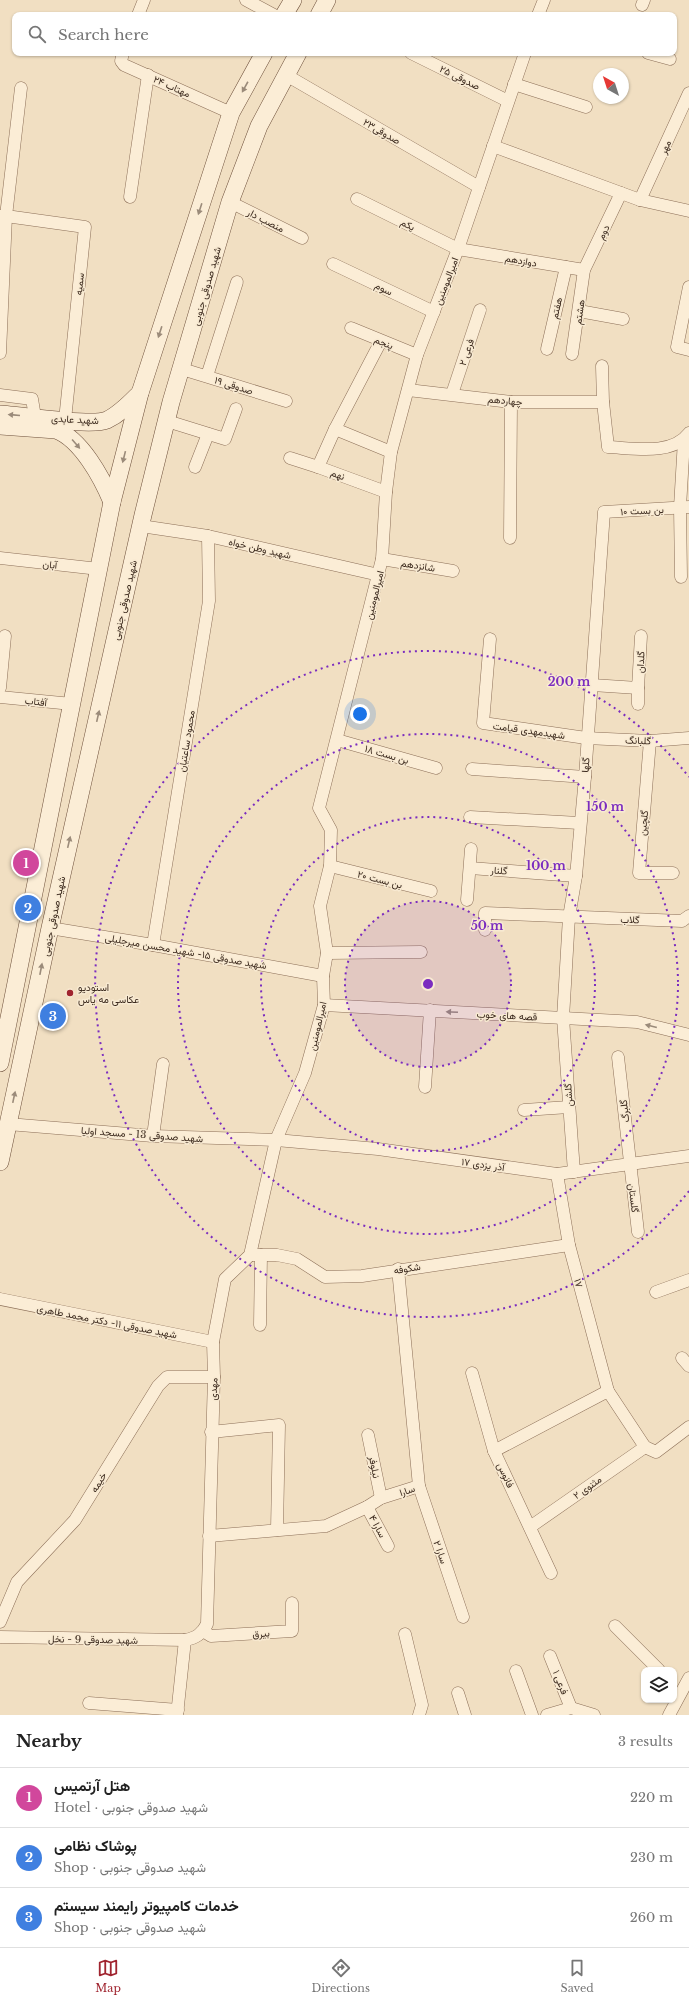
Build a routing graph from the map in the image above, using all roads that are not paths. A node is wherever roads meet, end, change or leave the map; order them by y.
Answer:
1 (144, 0) edge
2 (246, 0) edge
3 (293, 0) edge
4 (544, 0) edge
5 (139, 12) edge
6 (268, 12) edge
7 (286, 12) edge
8 (539, 12) edge
9 (122, 56) edge
10 (262, 56) edge
11 (296, 56) edge
12 (417, 56) edge
13 (524, 56) edge
14 (659, 56) edge
15 (670, 59) dead end
16 (148, 75) junction
17 (286, 75) junction
18 (514, 84) junction
19 (21, 88) dead end
20 (689, 93) edge
21 (508, 101) junction
22 (586, 107) dead end
23 (231, 113) junction
24 (492, 146) junction
25 (479, 187) junction
26 (621, 193) junction
27 (130, 197) dead end
28 (357, 198) dead end
29 (640, 200) junction
30 (230, 202) junction
31 (689, 211) edge
32 (3, 216) edge
33 (302, 238) dead end
34 (458, 249) junction
35 (333, 264) dead end
36 (566, 267) junction
37 (584, 270) junction
38 (237, 282) dead end
39 (689, 287) edge
40 (480, 310) dead end
41 (579, 311) junction
42 (434, 312) junction
43 (623, 319) dead end
44 (351, 328) dead end
45 (381, 341) junction
46 (547, 349) dead end
47 (689, 350) edge
48 (0, 353) edge
49 (572, 354) dead end
50 (417, 355) junction
51 (602, 366) dead end
52 (182, 368) junction
53 (207, 376) junction
54 (408, 390) junction
55 (140, 393) junction
56 (452, 394) junction
57 (0, 395) edge
58 (286, 401) dead end
59 (511, 402) junction
60 (603, 402) junction
61 (236, 409) dead end
62 (0, 414) edge
63 (35, 417) junction
64 (65, 420) junction
65 (167, 420) junction
66 (0, 426) edge
67 (335, 429) junction
68 (208, 434) junction
69 (686, 436) edge
70 (391, 452) junction
71 (290, 458) dead end
72 (318, 466) junction
73 (195, 467) dead end
74 (386, 492) junction
75 (112, 502) junction
76 (685, 507) edge
77 (604, 512) joint
78 (140, 526) junction
79 (208, 536) junction
80 (510, 538) dead end
81 (0, 558) edge
82 (382, 559) junction
83 (99, 569) junction
84 (453, 571) dead end
85 (379, 575) junction
86 (681, 577) dead end
87 (6, 636) dead end
88 (641, 636) dead end
89 (490, 639) dead end
90 (592, 685) junction
91 (0, 688) edge
92 (638, 688) junction
93 (0, 697) edge
94 (72, 704) junction
95 (638, 704) dead end
96 (586, 738) junction
97 (689, 738) edge
98 (337, 740) junction
99 (650, 741) junction
100 (436, 768) dead end
101 (472, 769) dead end
102 (585, 777) junction
103 (470, 817) dead end
104 (579, 823) junction
105 (471, 849) dead end
106 (330, 866) junction
107 (470, 868) junction
108 (673, 873) dead end
109 (576, 876) junction
110 (431, 891) dead end
111 (467, 900) dead end
112 (689, 916) edge
113 (569, 917) junction
114 (50, 928) junction
115 (485, 930) dead end
116 (153, 945) junction
117 (421, 952) dead end
118 (328, 953) junction
119 (323, 976) junction
120 (14, 1000) junction
121 (34, 1005) junction
122 (324, 1005) junction
123 (430, 1010) junction
124 (563, 1018) junction
125 (689, 1035) edge
126 (618, 1057) dead end
127 (0, 1063) edge
128 (162, 1064) dead end
129 (425, 1087) dead end
130 (569, 1107) junction
131 (524, 1110) dead end
132 (8, 1124) junction
133 (154, 1136) junction
134 (276, 1140) junction
135 (689, 1156) edge
136 (0, 1162) edge
137 (630, 1164) junction
138 (574, 1172) junction
139 (558, 1174) junction
140 (638, 1232) dead end
141 (569, 1245) junction
142 (256, 1255) junction
143 (398, 1269) junction
144 (689, 1280) edge
145 (656, 1292) dead end
146 (0, 1299) edge
147 (260, 1324) dead end
148 (213, 1342) junction
149 (472, 1373) dead end
150 (214, 1377) junction
151 (608, 1391) junction
152 (689, 1427) edge
153 (211, 1432) junction
154 (368, 1435) dead end
155 (645, 1447) junction
156 (494, 1450) junction
157 (419, 1486) junction
158 (381, 1498) junction
159 (367, 1507) junction
160 (530, 1527) junction
161 (277, 1530) junction
162 (209, 1536) junction
163 (388, 1546) dead end
164 (551, 1573) dead end
165 (292, 1603) dead end
166 (463, 1617) dead end
167 (0, 1622) edge
168 (615, 1626) dead end
169 (203, 1631) junction
170 (405, 1634) dead end
171 (0, 1637) edge
172 (185, 1640) junction
173 (550, 1656) dead end
174 (656, 1667) edge
175 (516, 1671) dead end
176 (689, 1678) edge
177 (677, 1689) edge
178 (458, 1693) dead end
179 (90, 1703) dead end
180 (673, 1703) edge
181 (571, 1708) junction
182 (177, 1712) edge
183 (419, 1715) edge
184 (464, 1715) edge
185 (532, 1715) edge
186 (547, 1715) edge
187 (594, 1715) edge
188 (669, 1715) edge

1 - 5 street
2 - 6 street
3 - 7 main road
4 - 8 street
9 - 16 street, مهتاب ۲۴
10 -> 23 main road
11 - 17 main road, شهید صدوقی جنوبی
12 - 21 street, صدوقی ۲۵
13 - 18 street, امیرالمومنین
14 - 15 street
16 - 23 street, مهتاب ۲۴
16 - 27 street
17 - 25 street, صدوقی۲۳
17 - 30 main road, شهید صدوقی جنوبی
18 - 21 street, امیرالمومنین
18 - 22 street
19 - 32 street
20 - 29 street, مهر
21 - 24 street, امیرالمومنین
23 -> 55 main road
24 - 25 street, امیرالمومنین
24 - 26 street
25 - 34 street, امیرالمومنین
26 - 29 street
26 - 37 street, دوم
28 - 34 street, یکم
29 - 31 street
30 - 33 street, منصب دار
30 - 52 main road, شهید صدوقی جنوبی
32 - 48 street
32 - 64 street, سمیه
34 - 36 street, دوازدهم
34 - 42 street, امیرالمومنین
35 - 42 street, سوم
36 - 37 street, دوازدهم
36 - 46 street, هفتم
37 - 41 street, هشتم
38 - 53 street
39 - 47 street
40 - 56 street, فرعی ۲
41 - 43 street
41 - 49 street, هشتم
42 - 50 street, امیرالمومنین
44 - 45 street, پنجم
45 - 50 street, پنجم
45 - 67 street
50 - 54 street, امیرالمومنین
51 - 60 street
52 - 53 street, صدوقی ۱۹
52 - 65 main road, شهید صدوقی جنوبی
53 - 58 street, صدوقی ۱۹
54 - 56 street, چهاردهم
54 - 70 street, امیرالمومنین
55 - 64 main road, شهید عابدی
55 -> 75 main road
56 - 59 street, چهاردهم
57 - 63 street
59 - 60 street, چهاردهم
59 - 80 street
60 - 69 street
61 - 68 street
63 -> 62 main road, شهید عابدی
63 - 64 main road, شهید عابدی
65 - 68 street
65 - 78 main road, شهید صدوقی جنوبی
66 -> 75 main road, شهید عابدی
67 - 70 street
67 - 72 street
68 - 73 street
69 - 76 street
70 - 74 street, امیرالمومنین
71 - 72 street, نهم
72 - 74 street, نهم
74 - 82 street, امیرالمومنین
75 - 83 main road
76 - 77 street, بن بست ۱۰
76 - 86 street
77 - 90 street, گلها
78 - 79 street, شهید وطن خواه
114 -> 78 main road, شهید صدوقی جنوبی
79 - 85 street, شهید وطن خواه
79 - 116 street, محمود ساعتیان
81 - 83 street, آبان
82 - 84 street, شانزدهم
82 - 85 street, امیرالمومنین
83 - 94 main road
85 - 98 street, امیرالمومنین
87 - 91 street
88 - 92 street, گلدان
89 - 96 street, شهیدمهدی قیامت
90 - 92 street
90 - 96 street, گلها
92 - 95 street, گلدان
93 - 94 street, آفتاب
94 - 120 main road
96 - 99 street, گلبانگ
96 - 102 street, گلها
97 - 99 street, گلبانگ
98 - 100 street, بن بست ۱۸
98 - 106 street, امیرالمومنین
99 - 108 street, گلچین
101 - 102 street
102 - 104 street, گلها
103 - 104 street
104 - 109 street, گلها
105 - 107 street
106 - 110 street, بن بست ۲۰
106 - 118 street, امیرالمومنین
107 - 109 street, گلنار
107 - 111 street
109 - 113 street, گلها
112 - 113 street, گلاب
113 - 115 street, گلاب
113 - 124 street, گلها
114 - 116 street, شهید صدوقی ۱۵- شهید محسن میرجلیلی
121 -> 114 main road, شهید صدوقی جنوبی
116 - 119 street, شهید صدوقی ۱۵- شهید محسن میرجلیلی
117 - 118 street
118 - 119 street, امیرالمومنین
119 - 122 street, امیرالمومنین
120 - 121 main road
120 - 127 main road
132 -> 121 main road, شهید صدوقی جنوبی
122 - 123 street, قصه های خوب
122 - 134 street, امیرالمومنین
124 -> 123 street, قصه های خوب
123 - 129 street
125 -> 124 street, قصه های خوب
124 - 130 street, گلشن
126 - 137 street, گلبرگ
128 - 133 street
130 - 131 street
130 - 138 street, گلشن
132 - 133 street, شهید صدوقی 13 - مسجد اولیا
132 - 136 main road, شهید صدوقی جنوبی
133 - 134 street, شهید صدوقی 13 - مسجد اولیا
134 - 139 street, آذر یزدی ۱۷
134 - 142 street
135 - 137 street, آذر یزدی ۱۷
137 - 138 street, آذر یزدی ۱۷
137 - 140 street, گلستان
138 - 139 street, آذر یزدی ۱۷
139 - 141 street, ۱۷
141 - 143 street, شکوفه
141 - 151 street, ۱۷
142 - 143 street, شکوفه
142 - 147 street
142 - 148 street, مهدی
143 - 157 street, سارا
144 - 145 street
146 - 148 street, شهید صدوقی ۱۱- دکتر محمد طاهری
148 - 150 street, مهدی
149 - 156 street, فانوس
150 - 153 street, مهدی
150 - 167 street, خیمه
151 - 155 street, ۱۷
151 - 156 street
152 - 155 street
153 - 161 street
153 - 162 street, مهدی
154 - 158 street, نیلوفر
155 - 160 street, مثنوی ۲
156 - 160 street, فانوس
157 - 158 street, سارا
157 - 166 street, سارا ۲
158 - 159 street, سارا
159 - 161 street, سارا
159 - 163 street, سارا ۴
160 - 164 street, فانوس
161 - 162 street, سارا
162 - 169 street, مهدی
165 - 169 street, بیرق
168 - 174 street
169 - 172 street
170 - 183 street
171 - 172 street, شهید صدوقی 9 - نخل
172 - 182 street
173 - 181 street, فرعی ۱
175 - 185 street
176 - 177 street
178 - 184 street
179 - 182 street
180 - 188 street
181 - 186 street
181 - 187 street

